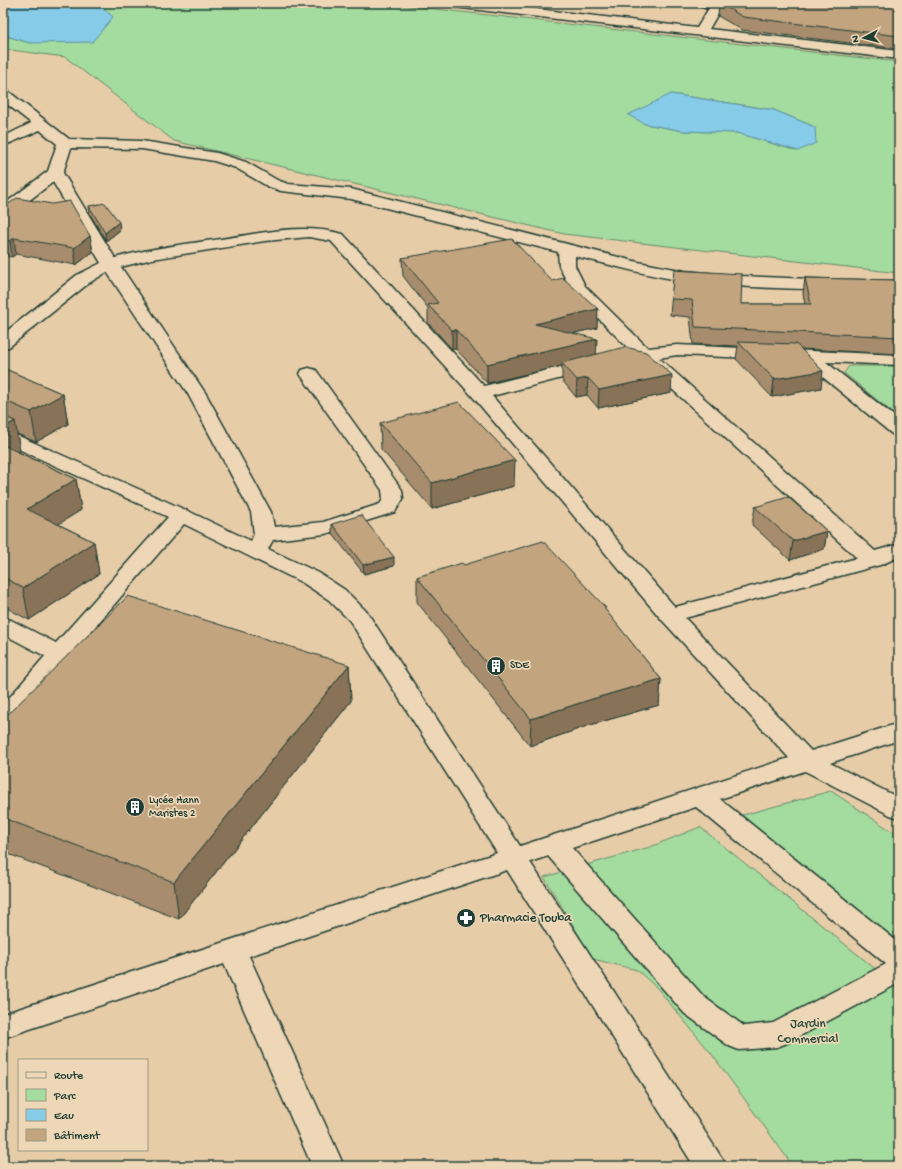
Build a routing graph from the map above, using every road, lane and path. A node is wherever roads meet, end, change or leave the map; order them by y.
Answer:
1 (454, 3) edge
2 (718, 3) edge
3 (701, 32) junction
4 (899, 55) edge
5 (3, 94) edge
6 (42, 124) junction
7 (3, 142) edge
8 (65, 142) junction
9 (55, 173) junction
10 (3, 213) edge
11 (566, 248) junction
12 (111, 265) junction
13 (852, 286) edge
14 (3, 343) edge
15 (643, 353) junction
16 (807, 354) junction
17 (899, 360) edge
18 (309, 374) dead end
19 (480, 393) junction
20 (899, 430) edge
21 (3, 435) edge
22 (182, 515) junction
23 (261, 543) junction
24 (899, 550) edge
25 (872, 560) junction
26 (670, 615) junction
27 (3, 625) edge
28 (58, 654) junction
29 (3, 721) edge
30 (899, 731) edge
31 (806, 761) junction
32 (699, 796) junction
33 (899, 809) edge
34 (553, 844) junction
35 (513, 858) junction
36 (232, 950) junction
37 (899, 959) edge
38 (899, 970) edge
39 (3, 1026) edge
40 (328, 1166) edge
41 (711, 1166) edge

1 - 3 street
2 - 3 street
3 - 4 street
5 - 6 street
6 - 7 street
6 - 8 street
8 - 9 street
8 - 11 street
9 - 10 street
9 - 12 street
11 - 13 street
11 - 15 street
12 - 14 street
12 - 19 street
12 - 23 street
15 - 16 street
15 - 19 street
15 - 25 street
16 - 17 street
16 - 20 street
18 - 23 street
19 - 26 street
21 - 22 street
22 - 23 street
22 - 28 street
23 - 35 street
24 - 25 street
25 - 26 street
26 - 31 street
27 - 28 street
28 - 29 street
30 - 31 street
31 - 32 street
31 - 33 street
32 - 34 street
32 - 37 street
34 - 35 street
34 - 38 street
35 - 36 street
35 - 41 street
36 - 39 street
36 - 40 street

